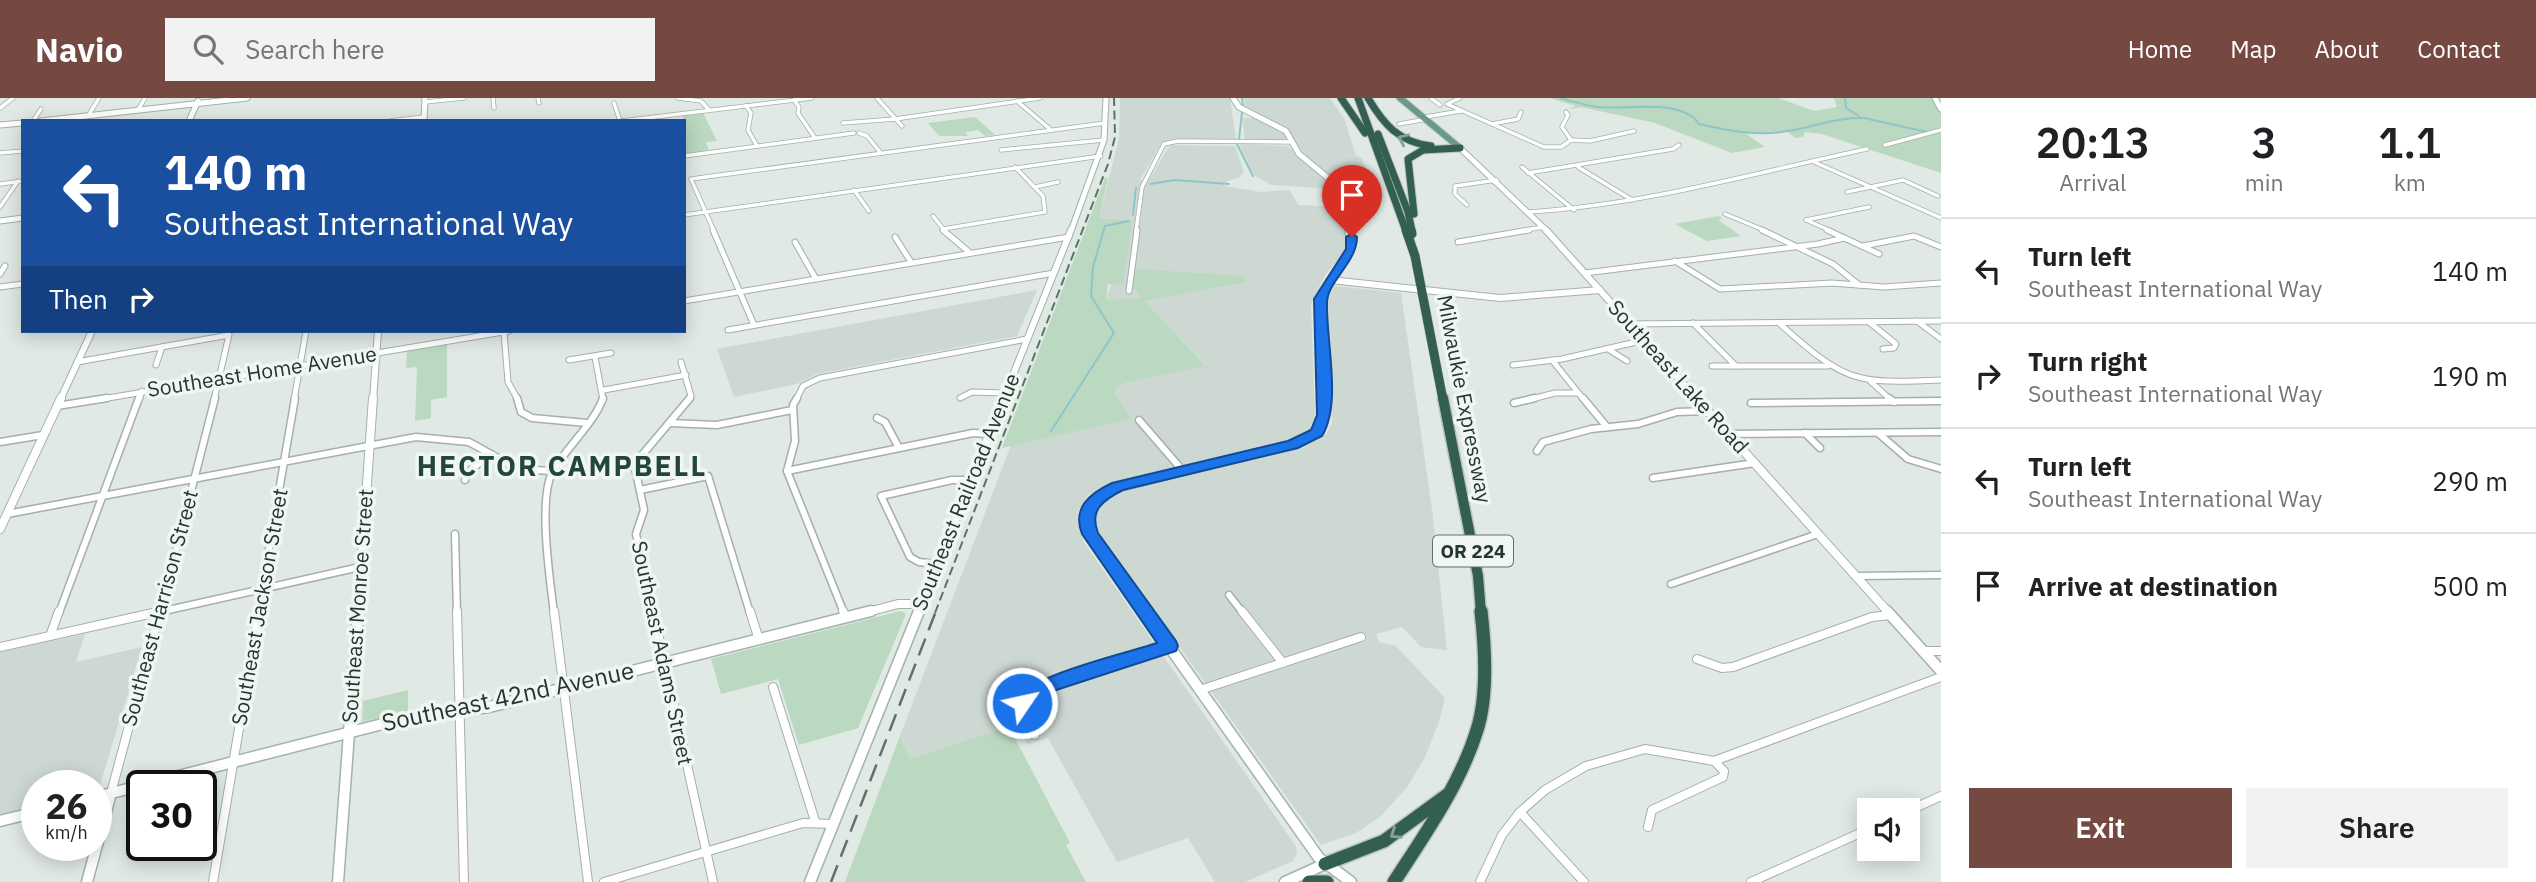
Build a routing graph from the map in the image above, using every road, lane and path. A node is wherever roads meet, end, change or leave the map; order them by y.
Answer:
1 (13, 98) edge
2 (19, 98) edge
3 (99, 98) edge
4 (145, 98) edge
5 (247, 98) edge
6 (464, 98) edge
7 (493, 98) edge
8 (678, 98) edge
9 (812, 98) edge
10 (877, 98) edge
11 (1040, 98) edge
12 (1106, 98) edge
13 (1233, 98) edge
14 (1340, 98) edge
15 (1358, 98) edge
16 (1367, 98) edge
17 (1400, 98) edge
18 (1432, 98) edge
19 (1460, 98) edge
20 (1935, 98) edge
21 (425, 100) edge
22 (789, 100) edge
23 (198, 101) edge
24 (1017, 101) junction
25 (614, 103) dead end
26 (1440, 105) dead end
27 (746, 106) junction
28 (0, 108) edge
29 (494, 108) dead end
30 (1941, 108) edge
31 (41, 109) dead end
32 (138, 110) junction
33 (709, 110) junction
34 (1462, 111) junction
35 (1521, 112) dead end
36 (1566, 112) dead end
37 (88, 116) junction
38 (1426, 118) junction
39 (34, 119) edge
40 (60, 119) edge
41 (190, 119) edge
42 (424, 119) edge
43 (620, 119) edge
44 (637, 119) edge
45 (895, 119) junction
46 (21, 123) edge
47 (843, 123) dead end
48 (1105, 123) junction
49 (1399, 124) dead end
50 (1490, 124) junction
51 (0, 125) edge
52 (902, 126) dead end
53 (1050, 129) junction
54 (1941, 130) edge
55 (1633, 131) dead end
56 (815, 138) junction
57 (1104, 140) junction
58 (1571, 140) junction
59 (1292, 142) junction
60 (1679, 145) dead end
61 (1885, 145) dead end
62 (757, 146) junction
63 (1459, 147) junction
64 (1867, 149) dead end
65 (1001, 150) dead end
66 (21, 151) edge
67 (1377, 151) junction
68 (880, 152) junction
69 (0, 153) edge
70 (686, 156) edge
71 (1101, 156) junction
72 (1814, 162) junction
73 (1015, 167) junction
74 (1522, 167) dead end
75 (1578, 167) junction
76 (1528, 173) junction
77 (1497, 180) junction
78 (20, 181) edge
79 (1058, 181) dead end
80 (0, 184) edge
81 (1035, 187) junction
82 (1867, 187) junction
83 (854, 190) junction
84 (1847, 192) dead end
85 (1938, 196) dead end
86 (1632, 200) junction
87 (1467, 205) dead end
88 (0, 207) edge
89 (1869, 207) dead end
90 (1574, 210) junction
91 (869, 211) dead end
92 (705, 212) junction
93 (1528, 212) junction
94 (1725, 214) dead end
95 (686, 215) edge
96 (933, 216) dead end
97 (21, 218) edge
98 (1941, 218) edge
99 (0, 221) edge
100 (1544, 227) junction
101 (943, 229) junction
102 (1412, 232) junction
103 (895, 237) dead end
104 (1069, 237) junction
105 (1844, 238) junction
106 (795, 242) dead end
107 (1458, 242) dead end
108 (1796, 246) junction
109 (1863, 246) junction
110 (1941, 247) edge
111 (969, 252) junction
112 (1879, 254) dead end
113 (1675, 261) junction
114 (911, 262) junction
115 (5, 266) dead end
116 (1585, 273) junction
117 (0, 274) edge
118 (1054, 274) junction
119 (816, 279) junction
120 (1330, 280) junction
121 (1941, 282) edge
122 (21, 284) edge
123 (1859, 285) junction
124 (0, 287) edge
125 (1600, 290) junction
126 (1129, 291) dead end
127 (1422, 291) junction
128 (739, 292) junction
129 (686, 301) edge
130 (1869, 321) junction
131 (1917, 321) junction
132 (1941, 321) edge
133 (1693, 323) junction
134 (1779, 323) junction
135 (1630, 324) junction
136 (754, 325) junction
137 (728, 330) dead end
138 (91, 333) edge
139 (306, 333) edge
140 (377, 333) edge
141 (498, 333) edge
142 (504, 333) edge
143 (1941, 339) edge
144 (1027, 340) junction
145 (1645, 340) junction
146 (162, 347) junction
147 (1607, 349) junction
148 (1883, 349) dead end
149 (376, 353) junction
150 (611, 353) dead end
151 (595, 357) junction
152 (569, 359) dead end
153 (1552, 360) junction
154 (1627, 361) dead end
155 (77, 362) junction
156 (681, 362) dead end
157 (156, 365) dead end
158 (300, 365) junction
159 (1513, 365) dead end
160 (1712, 366) dead end
161 (1736, 366) junction
162 (1828, 366) junction
163 (686, 375) junction
164 (221, 378) junction
165 (1941, 380) edge
166 (1870, 382) junction
167 (604, 390) junction
168 (142, 391) junction
169 (1005, 393) junction
170 (1577, 393) junction
171 (960, 398) dead end
172 (1941, 401) edge
173 (1894, 402) junction
174 (1514, 403) dead end
175 (1751, 403) dead end
176 (57, 405) junction
177 (792, 410) junction
178 (1708, 411) junction
179 (877, 418) dead end
180 (1139, 420) dead end
181 (587, 423) junction
182 (670, 423) junction
183 (1607, 427) junction
184 (1941, 432) edge
185 (989, 433) junction
186 (1805, 433) junction
187 (1878, 433) junction
188 (1728, 434) junction
189 (43, 435) junction
190 (0, 442) edge
191 (369, 446) junction
192 (900, 448) junction
193 (1820, 448) dead end
194 (1538, 451) dead end
195 (491, 454) junction
196 (285, 461) junction
197 (1755, 463) junction
198 (1941, 469) edge
199 (552, 471) junction
200 (787, 471) junction
201 (1183, 471) junction
202 (196, 478) junction
203 (1653, 478) dead end
204 (465, 480) dead end
205 (970, 480) junction
206 (640, 490) junction
207 (103, 496) junction
208 (7, 514) junction
209 (0, 529) edge
210 (455, 534) dead end
211 (1818, 534) junction
212 (937, 564) junction
213 (360, 567) junction
214 (1941, 575) edge
215 (1856, 576) junction
216 (1671, 584) dead end
217 (262, 590) junction
218 (1229, 595) dead end
219 (922, 604) junction
220 (160, 611) junction
221 (1891, 615) junction
222 (846, 618) junction
223 (50, 636) junction
224 (1361, 637) dead end
225 (759, 640) junction
226 (1169, 646) junction
227 (0, 647) edge
228 (1923, 651) junction
229 (1941, 651) edge
230 (1697, 659) dead end
231 (664, 663) junction
232 (1283, 663) junction
233 (1941, 671) edge
234 (1941, 677) edge
235 (774, 687) dead end
236 (563, 689) junction
237 (1200, 690) junction
238 (459, 710) junction
239 (350, 732) junction
240 (1035, 735) dead end
241 (1714, 761) junction
242 (234, 762) junction
243 (112, 789) edge
244 (112, 793) edge
245 (1449, 793) junction
246 (1941, 796) edge
247 (1920, 806) edge
248 (1520, 812) junction
249 (21, 816) edge
250 (0, 821) edge
251 (815, 821) junction
252 (833, 824) junction
253 (1648, 827) dead end
254 (1857, 834) edge
255 (706, 851) junction
256 (93, 861) edge
257 (1325, 864) junction
258 (87, 882) edge
259 (213, 882) edge
260 (338, 882) edge
261 (464, 882) edge
262 (588, 882) edge
263 (604, 882) edge
264 (713, 882) edge
265 (810, 882) edge
266 (1285, 882) edge
267 (1309, 882) edge
268 (1327, 882) edge
269 (1351, 882) edge
270 (1394, 882) edge
271 (1480, 882) edge
272 (1584, 882) edge
273 (1751, 882) edge

1 - 2 street
1 - 28 street
3 - 37 street
4 - 32 street
5 - 23 street
6 - 21 street
7 - 29 street
8 - 33 street
9 - 22 street
10 - 45 street
11 - 24 street
12 - 48 street, Southeast Railroad Avenue
13 - 59 street
14 - 67 highway
15 - 67 highway, Milwaukie Expressway / OR 224
63 -> 16 highway
16 - 102 highway, Milwaukie Expressway / OR 224
17 - 38 main road, Southeast Lake Road
18 - 26 street
19 - 34 street
20 - 30 street
21 - 42 street
22 - 27 street
22 - 56 street
23 - 32 street
23 - 41 street
24 - 45 street
24 - 53 street
25 - 43 street
27 - 33 street
27 - 62 street
31 - 39 street
32 - 37 street
33 - 44 street
34 - 38 street
34 - 50 street
35 - 50 street
36 - 58 street
37 - 40 street
38 - 49 street
38 - 63 main road, Southeast Lake Road
45 - 47 street
45 - 52 street
46 - 51 street
48 - 53 street
48 - 57 street, Southeast Railroad Avenue
50 - 58 street
53 - 68 street
54 - 61 street
55 - 58 street
56 - 62 street
56 - 68 street
57 - 65 street
57 - 71 street, Southeast Railroad Avenue
59 - 120 street
59 - 126 street
60 - 75 street
62 - 70 street
63 - 77 street, Southeast Lake Road
63 - 102 highway
64 - 72 street
66 - 69 street
67 - 102 highway, Milwaukie Expressway / OR 224
68 - 92 street
71 - 73 street
71 - 104 street, Southeast Railroad Avenue
72 - 82 street
72 - 86 street
73 - 81 street
73 - 83 street
74 - 76 street
75 - 76 street
75 - 86 street
76 - 90 street
77 - 87 street
77 - 93 street, Southeast Lake Road
78 - 80 street
78 - 88 street
79 - 81 street
81 - 101 street
82 - 84 street
82 - 85 street
82 - 98 street
83 - 91 street
83 - 92 street
86 - 90 street
89 - 105 street
90 - 93 street
92 - 95 street
92 - 128 street
93 - 100 street, Southeast Lake Road
94 - 108 street
96 - 101 street
97 - 99 street
100 - 107 street
100 - 116 street, Southeast Lake Road
101 - 111 street
102 - 127 highway, Milwaukie Expressway / OR 224
103 - 114 street
104 - 111 street
104 - 118 street, Southeast Railroad Avenue
105 - 108 street
105 - 109 street
106 - 119 street
108 - 113 street
108 - 123 street
109 - 110 street
109 - 112 street
111 - 114 street
113 - 116 street
113 - 123 street
114 - 119 street
115 - 117 street
116 - 125 street, Southeast Lake Road
118 - 136 street
118 - 144 street, Southeast Railroad Avenue
119 - 128 street
120 - 127 street
120 - 201 street
121 - 123 street
122 - 124 street
125 - 127 street
125 - 135 street, Southeast Lake Road
127 - 245 highway, Milwaukie Expressway / OR 224
128 - 129 street
128 - 136 street
130 - 131 street
130 - 134 street
130 - 148 street
131 - 132 street
131 - 143 street
133 - 134 street
133 - 135 street
133 - 161 street
134 - 162 street
135 - 145 street, Southeast Lake Road
136 - 137 street
138 - 155 street
139 - 158 street, Southeast Jackson Street
140 - 149 street, Southeast Monroe Street
141 - 149 street, Southeast Home Avenue
142 - 181 street
144 - 169 street, Southeast Railroad Avenue
144 - 177 street
145 - 147 street
145 - 178 street, Southeast Lake Road
146 - 155 street
146 - 157 street
146 - 164 street, Southeast Harrison Street
147 - 153 street
147 - 154 street
149 - 158 street, Southeast Home Avenue
149 - 191 street, Southeast Monroe Street
150 - 151 street
151 - 152 street
151 - 167 street
153 - 159 street
153 - 170 street
155 - 176 street
156 - 163 street, Southeast Adams Street
158 - 164 street, Southeast Home Avenue
158 - 196 street, Southeast Jackson Street
160 - 161 street
161 - 162 street
162 - 166 street
163 - 167 street
163 - 182 street, Southeast Adams Street
164 - 168 street, Southeast Home Avenue
164 - 202 street, Southeast Harrison Street
165 - 166 street
166 - 173 street
167 - 181 street
168 - 176 street, Southeast Home Avenue
168 - 207 street
169 - 171 street
169 - 185 street, Southeast Railroad Avenue
170 - 174 street
170 - 183 street
172 - 173 street
173 - 175 street
176 - 189 street
177 - 182 street
177 - 200 street
178 - 183 street
178 - 188 street, Southeast Lake Road
179 - 192 street
180 - 201 street
181 - 199 street
182 - 206 street, Southeast Adams Street
183 - 194 street
184 - 187 street
185 - 192 street
185 - 205 street, Southeast Railroad Avenue
186 - 187 street
186 - 188 street
186 - 193 street
187 - 198 street
188 - 197 street, Southeast Lake Road
189 - 190 street
189 - 208 street
191 - 195 street
191 - 196 street
191 - 213 street, Southeast Monroe Street
192 - 200 street
195 - 199 street
195 - 204 street
196 - 202 street
196 - 217 street, Southeast Jackson Street
197 - 203 street
197 - 211 street, Southeast Lake Road
199 - 236 street
200 - 222 street
201 - 226 street
202 - 207 street
202 - 220 street, Southeast Harrison Street
205 - 212 street, Southeast Railroad Avenue
205 - 212 street
206 - 225 street
206 - 231 street, Southeast Adams Street
207 - 208 street
207 - 223 street
208 - 209 street
210 - 238 street
211 - 215 street, Southeast Lake Road
211 - 216 street
212 - 219 street, Southeast Railroad Avenue
213 - 217 street
213 - 239 street, Southeast Monroe Street
214 - 215 street
215 - 221 street, Southeast Lake Road
217 - 220 street
217 - 242 street, Southeast Jackson Street
218 - 232 street
219 - 222 street, Southeast 42nd Avenue
219 - 252 street, Southeast Railroad Avenue
220 - 223 street
220 - 243 street, Southeast Harrison Street
221 - 228 street, Southeast Lake Road
221 - 230 street
222 - 225 street, Southeast 42nd Avenue
223 - 227 street
224 - 232 street
225 - 231 street, Southeast 42nd Avenue
226 - 237 street
226 - 240 street
228 - 229 street
228 - 233 street, Southeast Lake Road
231 - 236 street, Southeast 42nd Avenue
231 - 255 street, Southeast Adams Street
232 - 237 street
234 - 241 street
235 - 251 street
236 - 238 street, Southeast 42nd Avenue
236 - 262 street
237 - 257 street
238 - 239 street, Southeast 42nd Avenue
238 - 261 street
239 - 242 street, Southeast 42nd Avenue
239 - 260 street, Southeast Monroe Street
241 - 248 street
241 - 253 street
242 - 244 street, Southeast 42nd Avenue
242 - 259 street, Southeast Jackson Street
245 -> 257 highway
245 - 270 highway, Milwaukie Expressway / OR 224
246 - 247 street
248 - 271 street
248 - 272 street
249 - 250 street
251 - 252 street
251 - 255 street
252 - 265 street, Southeast Railroad Avenue
254 - 273 street
255 - 263 street
255 - 264 street, Southeast Adams Street
256 - 258 street, Southeast Harrison Street
257 - 266 street
257 - 269 street
267 - 268 highway

